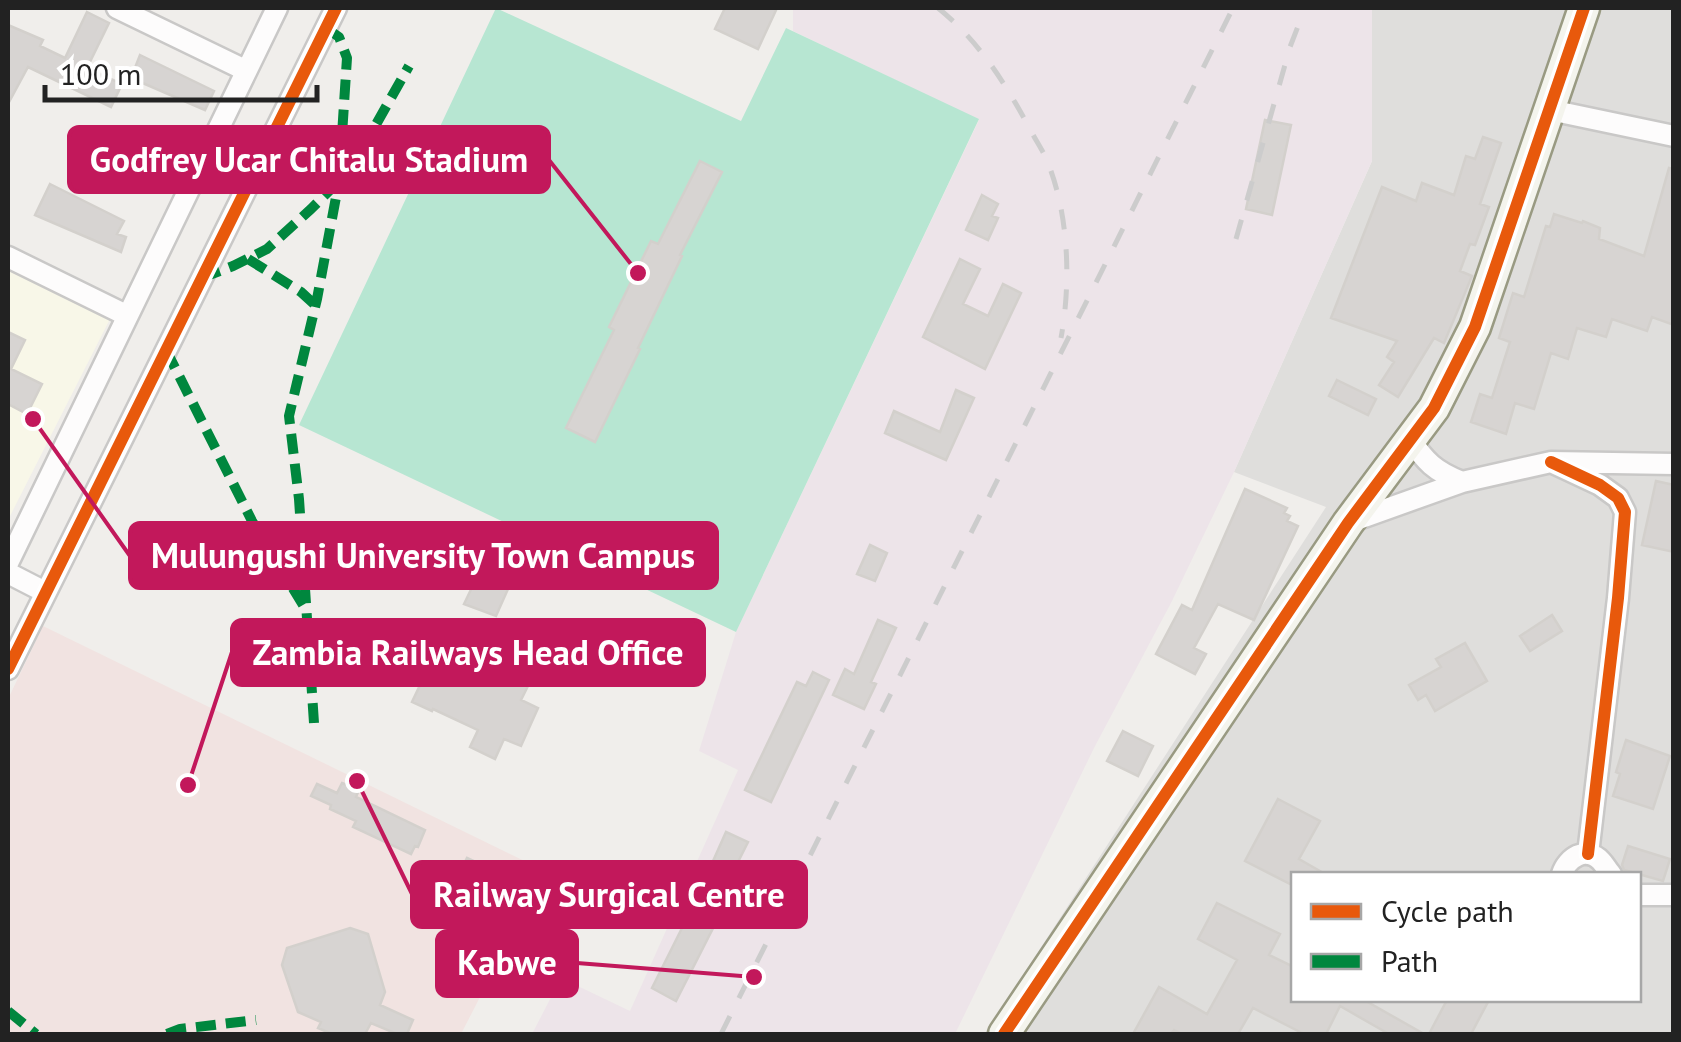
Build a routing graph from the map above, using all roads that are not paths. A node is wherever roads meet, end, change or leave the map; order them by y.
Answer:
1 (117, 8) edge
2 (277, 8) edge
3 (336, 8) edge
4 (1584, 8) edge
5 (245, 70) junction
6 (1550, 110) junction
7 (1674, 136) edge
8 (8, 257) edge
9 (126, 315) junction
10 (1409, 438) junction
11 (1551, 462) junction
12 (1674, 464) edge
13 (1462, 482) junction
14 (1348, 523) junction
15 (8, 563) edge
16 (8, 573) edge
17 (45, 592) junction
18 (8, 669) edge
19 (1588, 854) junction
20 (1563, 872) edge
21 (1607, 872) edge
22 (1641, 893) edge
23 (1674, 896) edge
24 (1004, 1034) edge

1 - 5 street
2 - 5 street
3 - 17 street
4 - 6 street
5 - 9 street
6 - 7 street
6 - 10 street
8 - 9 street
9 - 15 street
10 - 13 street
10 - 14 street
11 - 12 street
11 - 13 street
11 - 19 street
13 - 14 street
14 - 24 street
16 - 17 street
17 - 18 street
19 - 20 street
19 - 21 street
22 - 23 street

